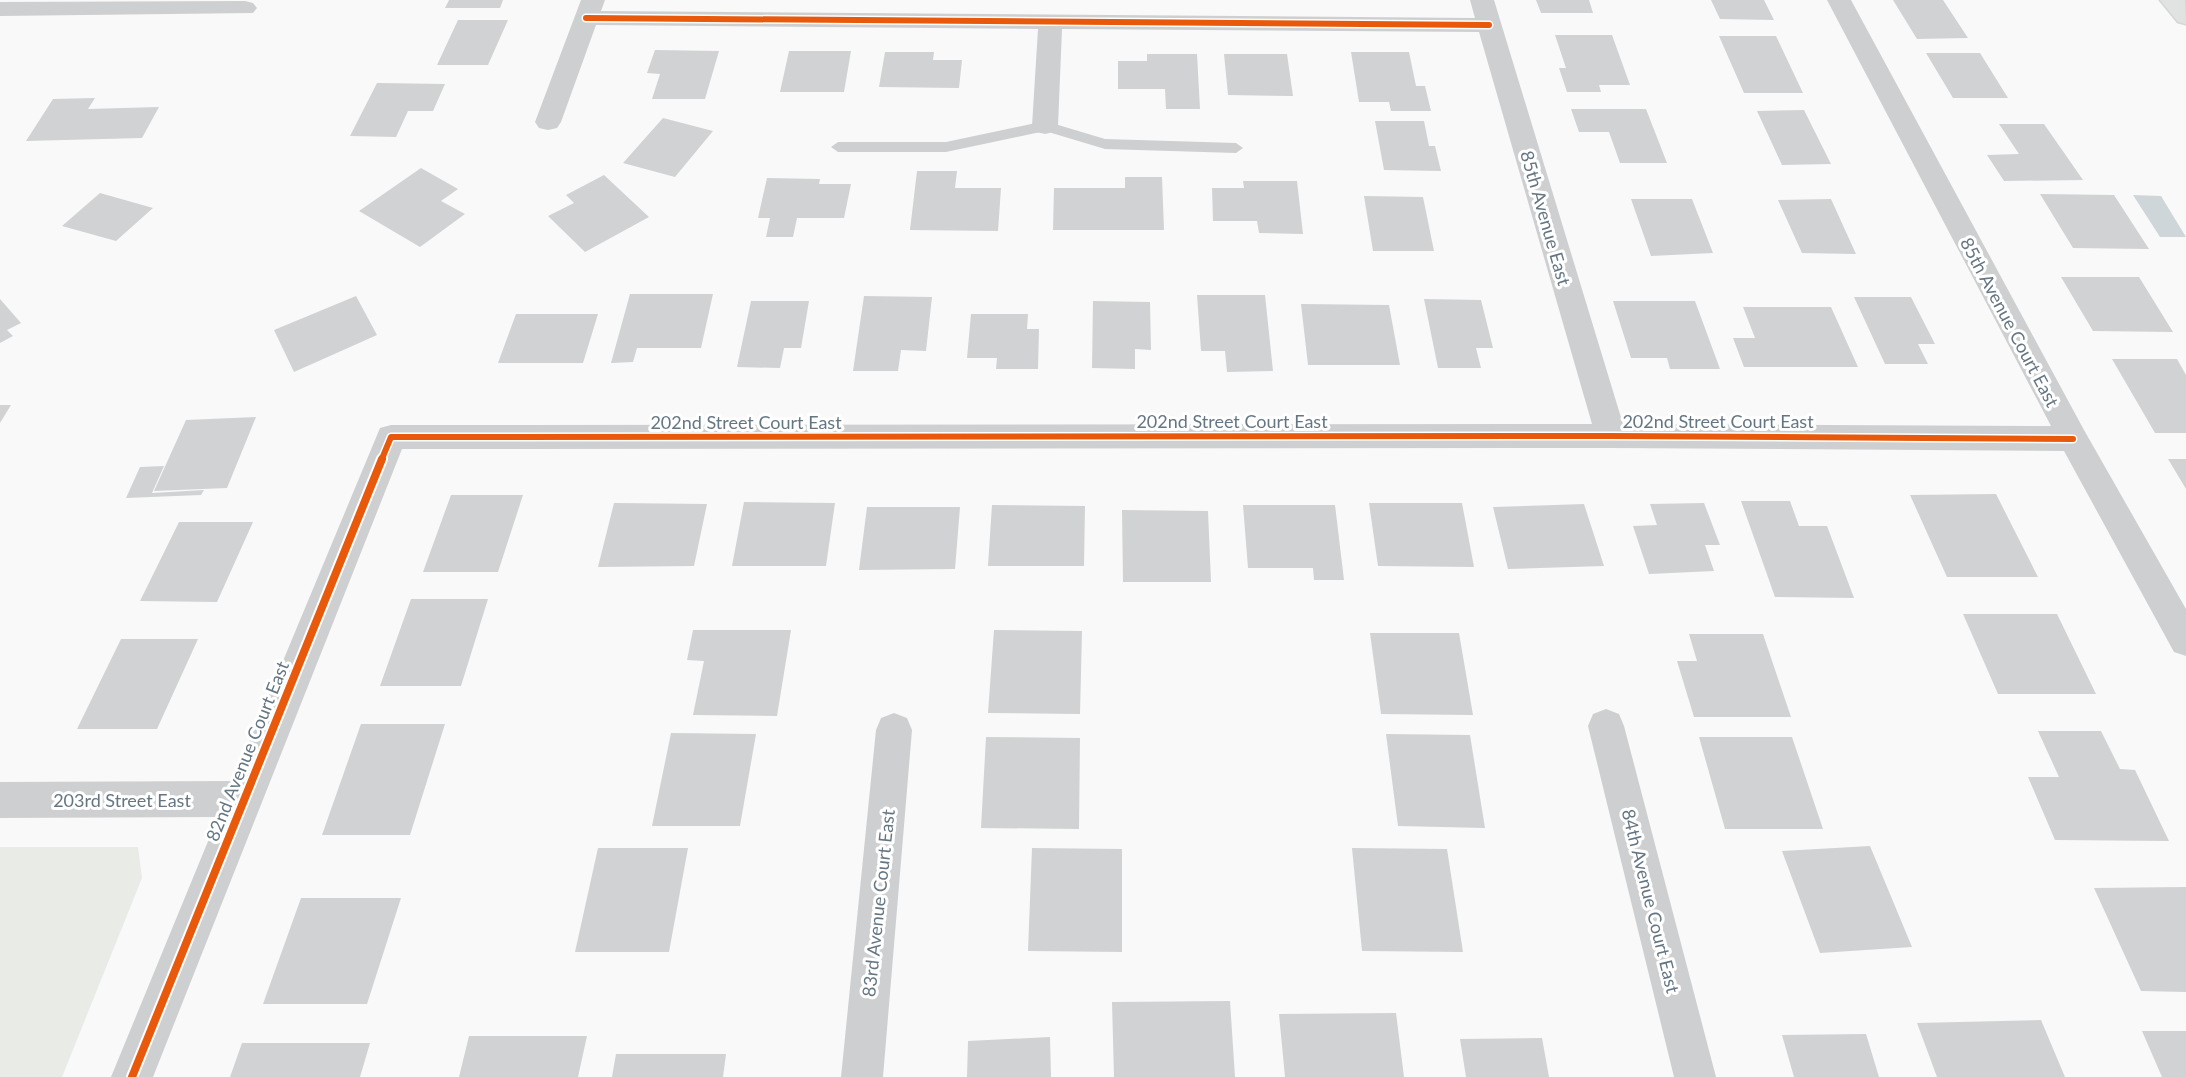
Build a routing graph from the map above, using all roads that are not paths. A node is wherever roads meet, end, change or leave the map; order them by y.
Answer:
1 (1839, 0) edge
2 (2172, 0) edge
3 (244, 8) dead end
4 (0, 9) edge
5 (590, 9) edge
6 (1486, 12) edge
7 (2186, 17) edge
8 (1050, 23) junction
9 (548, 122) dead end
10 (1045, 126) junction
11 (838, 147) dead end
12 (1236, 148) dead end
13 (1611, 436) junction
14 (391, 437) joint
15 (2073, 439) junction
16 (2186, 641) edge
17 (1606, 726) dead end
18 (894, 730) dead end
19 (244, 799) junction
20 (0, 800) edge
21 (132, 1077) edge
22 (862, 1077) edge
23 (1695, 1077) edge

1 - 15 street, 85th Avenue Court East
2 - 7 street
3 - 4 street
5 - 8 street
5 - 9 street
6 - 8 street
6 - 13 street, 85th Avenue East
8 - 10 street
10 - 11 lane
10 - 12 lane
13 - 14 street, 202nd Street Court East
13 - 15 street, 202nd Street Court East
14 - 19 street, 82nd Avenue Court East
15 - 16 street, 85th Avenue Court East
17 - 23 street, 84th Avenue Court East
18 - 22 street, 83rd Avenue Court East
19 - 20 street, 203rd Street East
19 - 21 street, 82nd Avenue Court East

